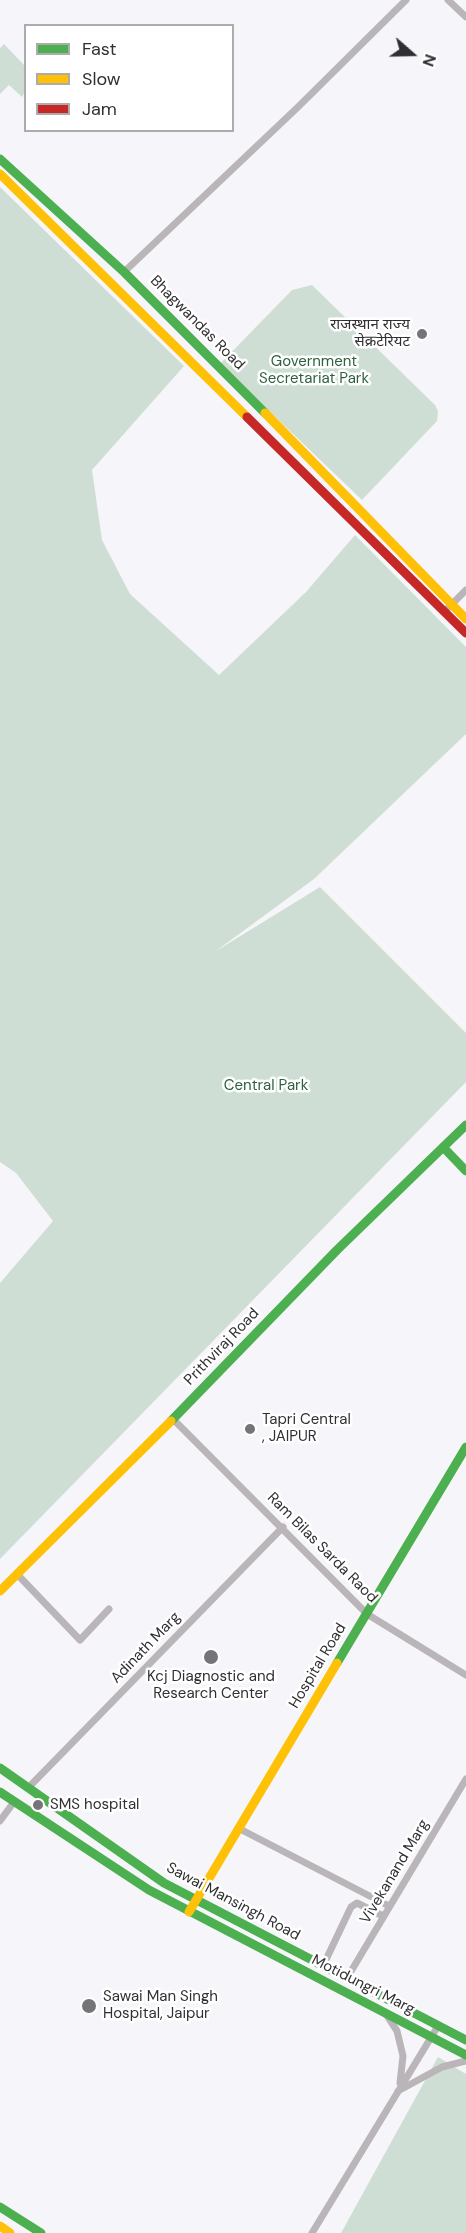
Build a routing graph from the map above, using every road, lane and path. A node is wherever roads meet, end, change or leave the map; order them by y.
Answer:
1 (406, 0) edge
2 (448, 0) edge
3 (466, 17) edge
4 (0, 159) edge
5 (0, 174) edge
6 (124, 272) junction
7 (466, 590) edge
8 (448, 608) junction
9 (466, 619) edge
10 (466, 633) edge
11 (466, 1125) edge
12 (443, 1147) junction
13 (466, 1171) edge
14 (173, 1419) junction
15 (466, 1447) edge
16 (283, 1527) junction
17 (17, 1574) junction
18 (0, 1591) edge
19 (109, 1609) dead end
20 (367, 1614) junction
21 (466, 1675) edge
22 (0, 1768) edge
23 (466, 1779) edge
24 (28, 1788) junction
25 (0, 1792) edge
26 (14, 1802) junction
27 (0, 1821) edge
28 (238, 1828) junction
29 (194, 1900) junction
30 (389, 1906) junction
31 (189, 1912) junction
32 (383, 1916) junction
33 (323, 1966) junction
34 (347, 1978) junction
35 (384, 2013) junction
36 (438, 2025) junction
37 (431, 2038) junction
38 (466, 2040) edge
39 (466, 2055) edge
40 (466, 2061) edge
41 (398, 2091) junction
42 (0, 2207) edge
43 (0, 2226) edge
44 (10, 2233) edge
45 (41, 2233) edge
46 (312, 2233) edge

1 - 6 street
2 - 3 street
4 - 6 street, Bhagwandas Road
5 - 8 street, Bhagwandas Road
6 - 8 street, Bhagwandas Road
7 - 8 street
8 - 9 street, Bhagwandas Road
8 - 10 street, Bhagwandas Road
11 - 12 street, Prithviraj Road
12 - 13 street
12 - 14 street, Prithviraj Road
14 - 16 street, Ram Bilas Sarda Raod
14 - 17 street, Prithviraj Road
15 - 20 street, Hospital Road
16 - 20 street, Ram Bilas Sarda Raod
16 - 24 street, Adinath Marg
17 - 18 street, Prithviraj Road
17 - 19 street
20 - 21 street, Ram Bilas Sarda Raod
20 - 28 street, Hospital Road
22 - 24 street, Sawai Mansingh Road
23 - 30 street, Vivekanand Marg
24 - 29 street, Sawai Mansingh Road
25 - 26 street, Motidungri Marg
26 - 27 street
26 - 31 street, Motidungri Marg
28 - 29 street, Hospital Road
28 - 30 street
29 - 31 street, Hospital Road
29 - 33 street, Sawai Mansingh Road
30 - 32 street, Vivekanand Marg
31 - 35 street, Motidungri Marg
32 - 33 street
32 - 34 street, Vivekanand Marg
33 - 34 street, Sawai Mansingh Road
34 - 36 street, Sawai Mansingh Road
35 - 37 street, Motidungri Marg
35 - 41 street
36 - 37 street
36 - 38 street, Sawai Mansingh Road
37 - 39 street, Motidungri Marg
37 - 41 street
40 - 41 street
41 - 46 street
42 - 45 street
43 - 44 street

